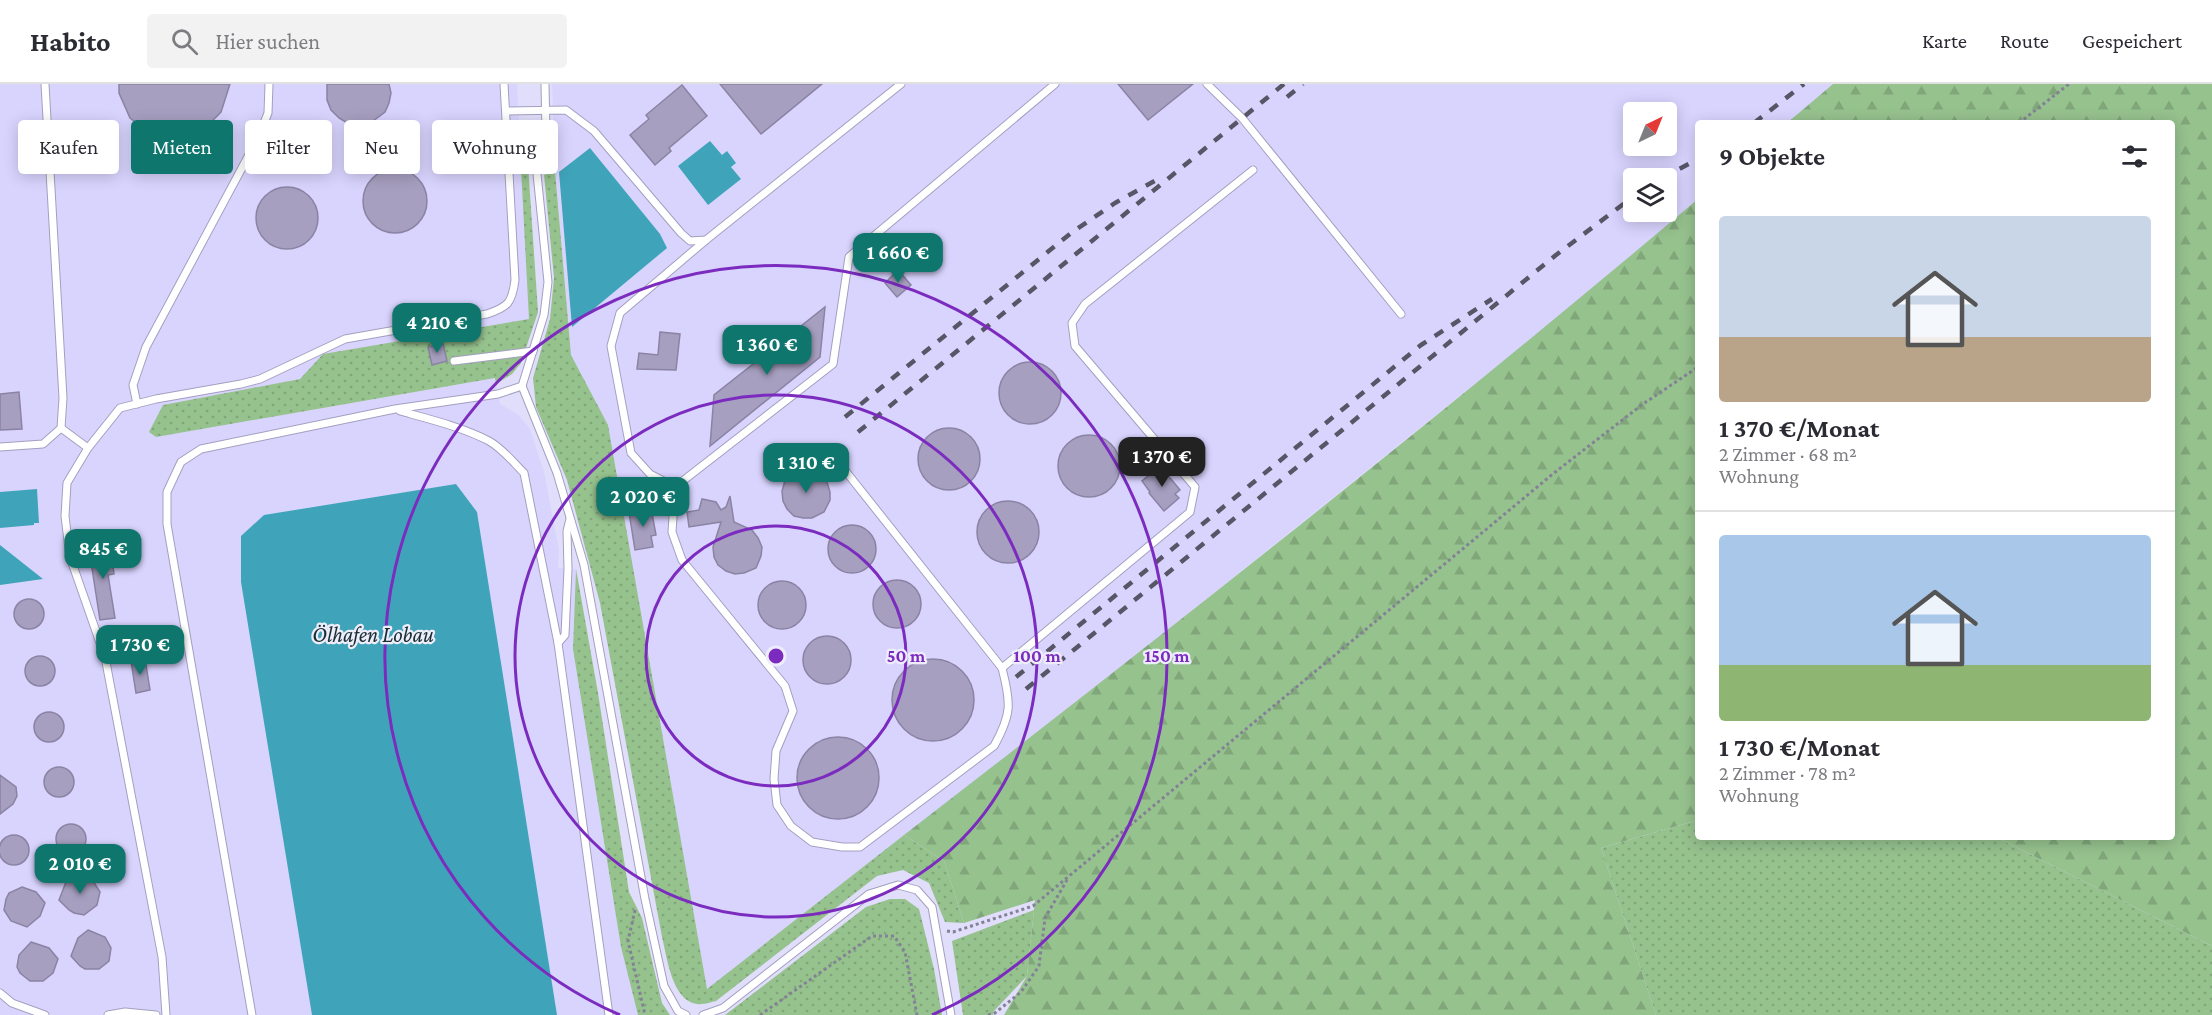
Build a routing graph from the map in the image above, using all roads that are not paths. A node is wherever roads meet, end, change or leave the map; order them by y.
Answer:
1 (45, 84) edge
2 (269, 84) edge
3 (504, 84) edge
4 (545, 84) edge
5 (901, 84) edge
6 (1055, 84) edge
7 (1207, 84) edge
8 (506, 111) junction
9 (546, 111) junction
10 (1253, 170) dead end
11 (706, 240) junction
12 (1401, 314) dead end
13 (533, 351) junction
14 (454, 361) dead end
15 (522, 386) junction
16 (138, 404) junction
17 (395, 409) junction
18 (61, 428) junction
19 (0, 447) edge
20 (88, 448) junction
21 (828, 449) dead end
22 (675, 487) junction
23 (570, 516) junction
24 (558, 643) junction
25 (1002, 668) junction
26 (0, 993) edge
27 (45, 1015) edge
28 (108, 1015) edge
29 (156, 1015) edge
30 (166, 1015) edge
31 (252, 1015) edge
32 (609, 1015) edge
33 (686, 1015) edge
34 (703, 1015) edge
35 (951, 1015) edge

1 - 18 lane
2 - 16 lane
3 - 8 lane
4 - 9 lane
5 - 11 lane
6 - 22 lane
7 - 12 lane
8 - 9 lane
8 - 16 lane
9 - 11 lane
9 - 13 lane
10 - 25 lane
11 - 22 lane
13 - 14 lane
13 - 15 lane
15 - 17 lane
15 - 23 lane
16 - 20 lane
17 - 24 lane
17 - 31 lane
18 - 19 lane
18 - 20 lane
20 - 30 lane
21 - 25 lane
22 - 25 lane
23 - 24 lane
23 - 33 lane
24 - 32 lane
26 - 27 lane
28 - 29 lane
34 - 35 lane

